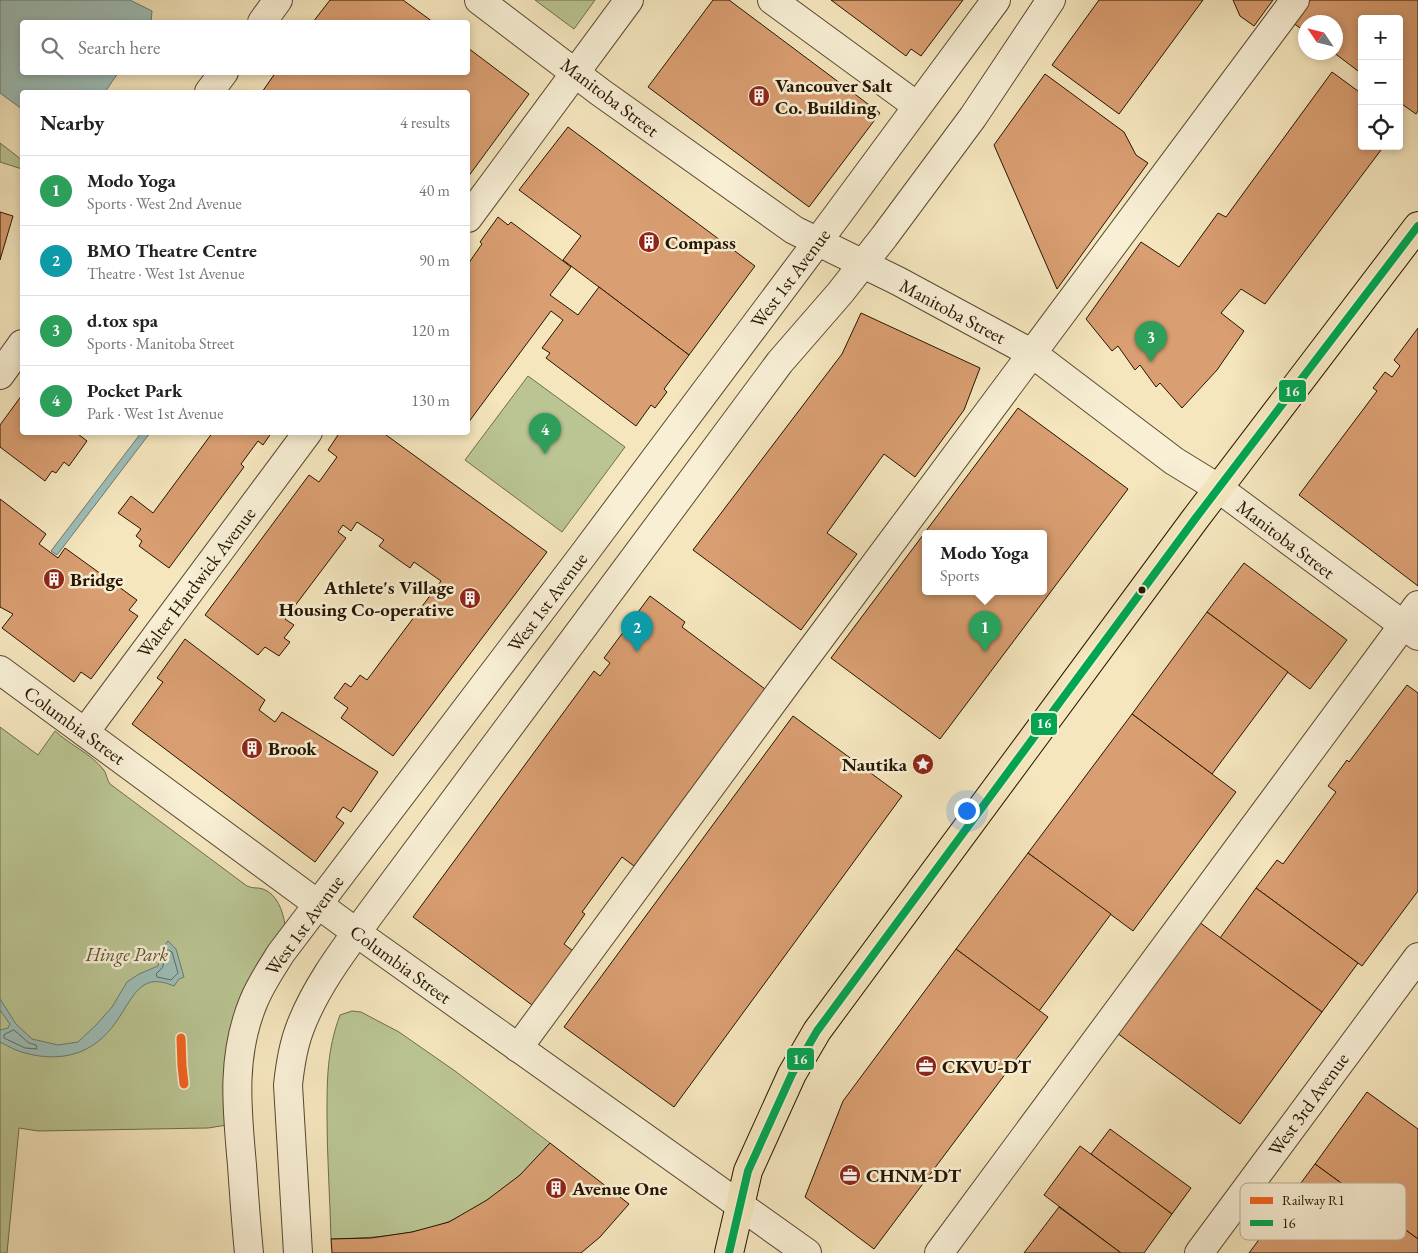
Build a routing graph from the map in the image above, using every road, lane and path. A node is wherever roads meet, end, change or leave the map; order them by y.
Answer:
1 (278, 0) edge
2 (479, 0) edge
3 (629, 0) edge
4 (772, 0) edge
5 (996, 0) edge
6 (1051, 0) edge
7 (1295, 0) edge
8 (263, 20) edge
9 (575, 72) junction
10 (222, 75) edge
11 (210, 90) edge
12 (917, 106) junction
13 (470, 215) edge
14 (1418, 226) edge
15 (817, 242) junction
16 (863, 264) junction
17 (20, 347) edge
18 (1033, 354) junction
19 (0, 375) edge
20 (306, 435) edge
21 (1218, 488) junction
22 (1413, 622) edge
23 (0, 670) edge
24 (85, 732) junction
25 (318, 904) junction
26 (357, 933) junction
27 (1418, 957) edge
28 (518, 1048) junction
29 (1250, 1183) edge
30 (1240, 1197) edge
31 (740, 1206) junction
32 (249, 1253) edge
33 (298, 1253) edge
34 (729, 1253) edge
35 (807, 1253) edge
36 (939, 1253) edge
37 (1199, 1253) edge

1 - 8 street
2 - 9 street, Manitoba Street
3 - 9 street
4 - 12 street
5 - 12 street, West 1st Avenue
6 - 16 street
7 - 18 street
9 - 13 street
9 - 15 street, Manitoba Street
10 - 11 street
12 - 15 street, West 1st Avenue
14 - 21 main road
15 - 16 street, Manitoba Street
15 - 25 street, West 1st Avenue
16 - 18 street, Manitoba Street
16 - 26 street
17 - 19 street
18 - 21 street, Manitoba Street
18 - 28 street
20 - 24 street, Walter Hardwick Avenue
21 - 22 street, Manitoba Street
21 - 31 main road
22 - 36 street
23 - 24 street, Columbia Street
24 - 25 street, Columbia Street
25 - 26 street, Columbia Street
25 - 32 street, West 1st Avenue
26 - 28 street, Columbia Street
26 - 33 street
27 - 29 street, West 3rd Avenue
28 - 31 street, Columbia Street
30 - 37 street, West 3rd Avenue
31 - 34 main road
31 - 35 street, Columbia Street

